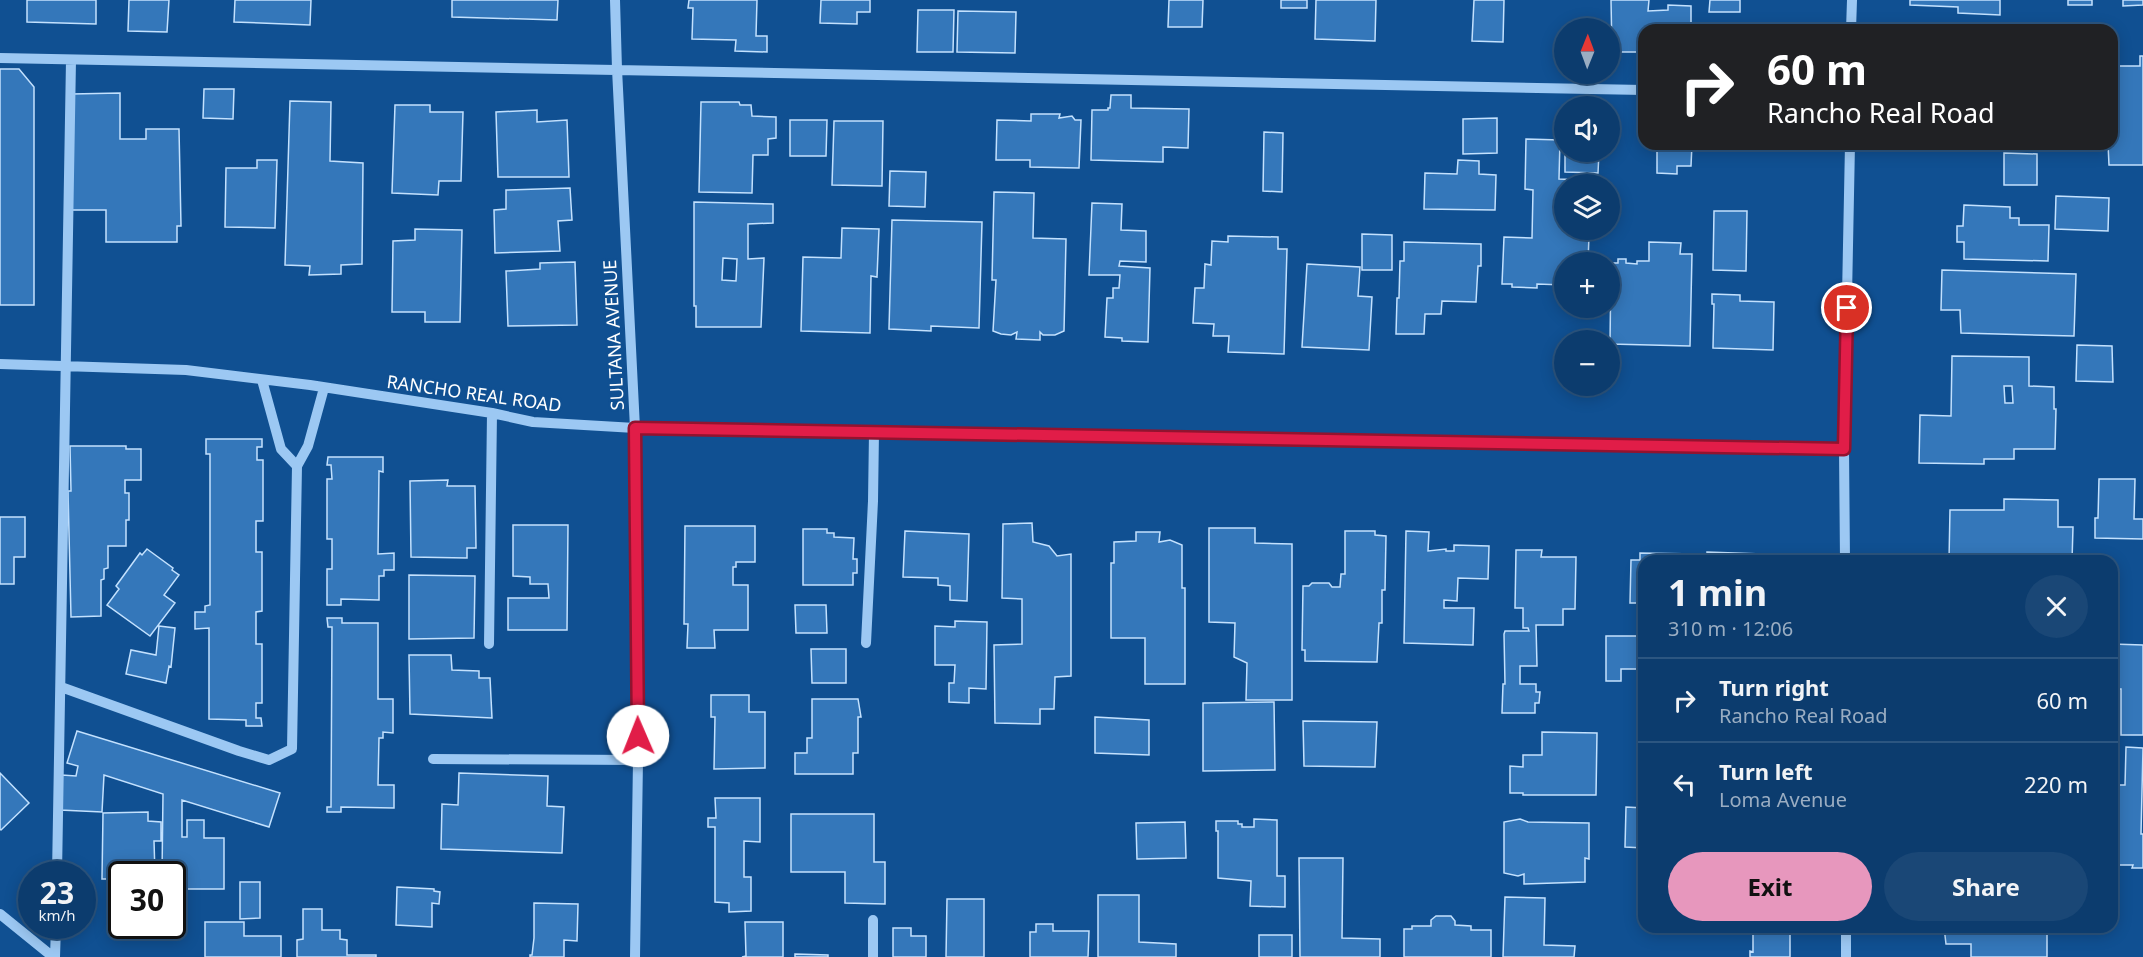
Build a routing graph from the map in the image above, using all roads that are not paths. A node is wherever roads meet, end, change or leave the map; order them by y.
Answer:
1 (615, 0) edge
2 (1852, 0) edge
3 (1851, 24) edge
4 (0, 58) edge
5 (71, 60) junction
6 (617, 69) junction
7 (1638, 90) edge
8 (1850, 150) edge
9 (0, 364) edge
10 (65, 364) junction
11 (262, 380) junction
12 (324, 388) junction
13 (492, 412) junction
14 (635, 428) junction
15 (874, 432) junction
16 (1844, 449) junction
17 (297, 466) junction
18 (1845, 555) edge
19 (866, 643) dead end
20 (489, 644) dead end
21 (61, 687) junction
22 (433, 759) dead end
23 (638, 760) junction
24 (57, 861) edge
25 (0, 914) edge
26 (873, 920) dead end
27 (1846, 933) edge
28 (55, 939) edge
29 (54, 957) edge
30 (635, 957) edge
31 (873, 957) edge
32 (1846, 957) edge

1 - 6 street, SULTANA AVENUE
2 - 3 street
4 - 5 street
5 - 6 street
5 - 10 street
6 - 7 street
6 - 14 street, SULTANA AVENUE
8 - 16 street
9 - 10 street, RANCHO REAL ROAD
10 - 11 street, RANCHO REAL ROAD
10 - 21 street
11 - 12 street, RANCHO REAL ROAD
11 - 17 street
12 - 13 street, RANCHO REAL ROAD
12 - 17 street
13 - 14 street, RANCHO REAL ROAD
13 - 20 street
14 - 15 street, RANCHO REAL ROAD
14 - 23 street, SULTANA AVENUE
15 - 16 street, RANCHO REAL ROAD
15 - 19 street
16 - 18 street
17 - 21 street
21 - 24 street
22 - 23 street
23 - 30 street, SULTANA AVENUE
25 - 29 street
26 - 31 street
27 - 32 street
28 - 29 street

